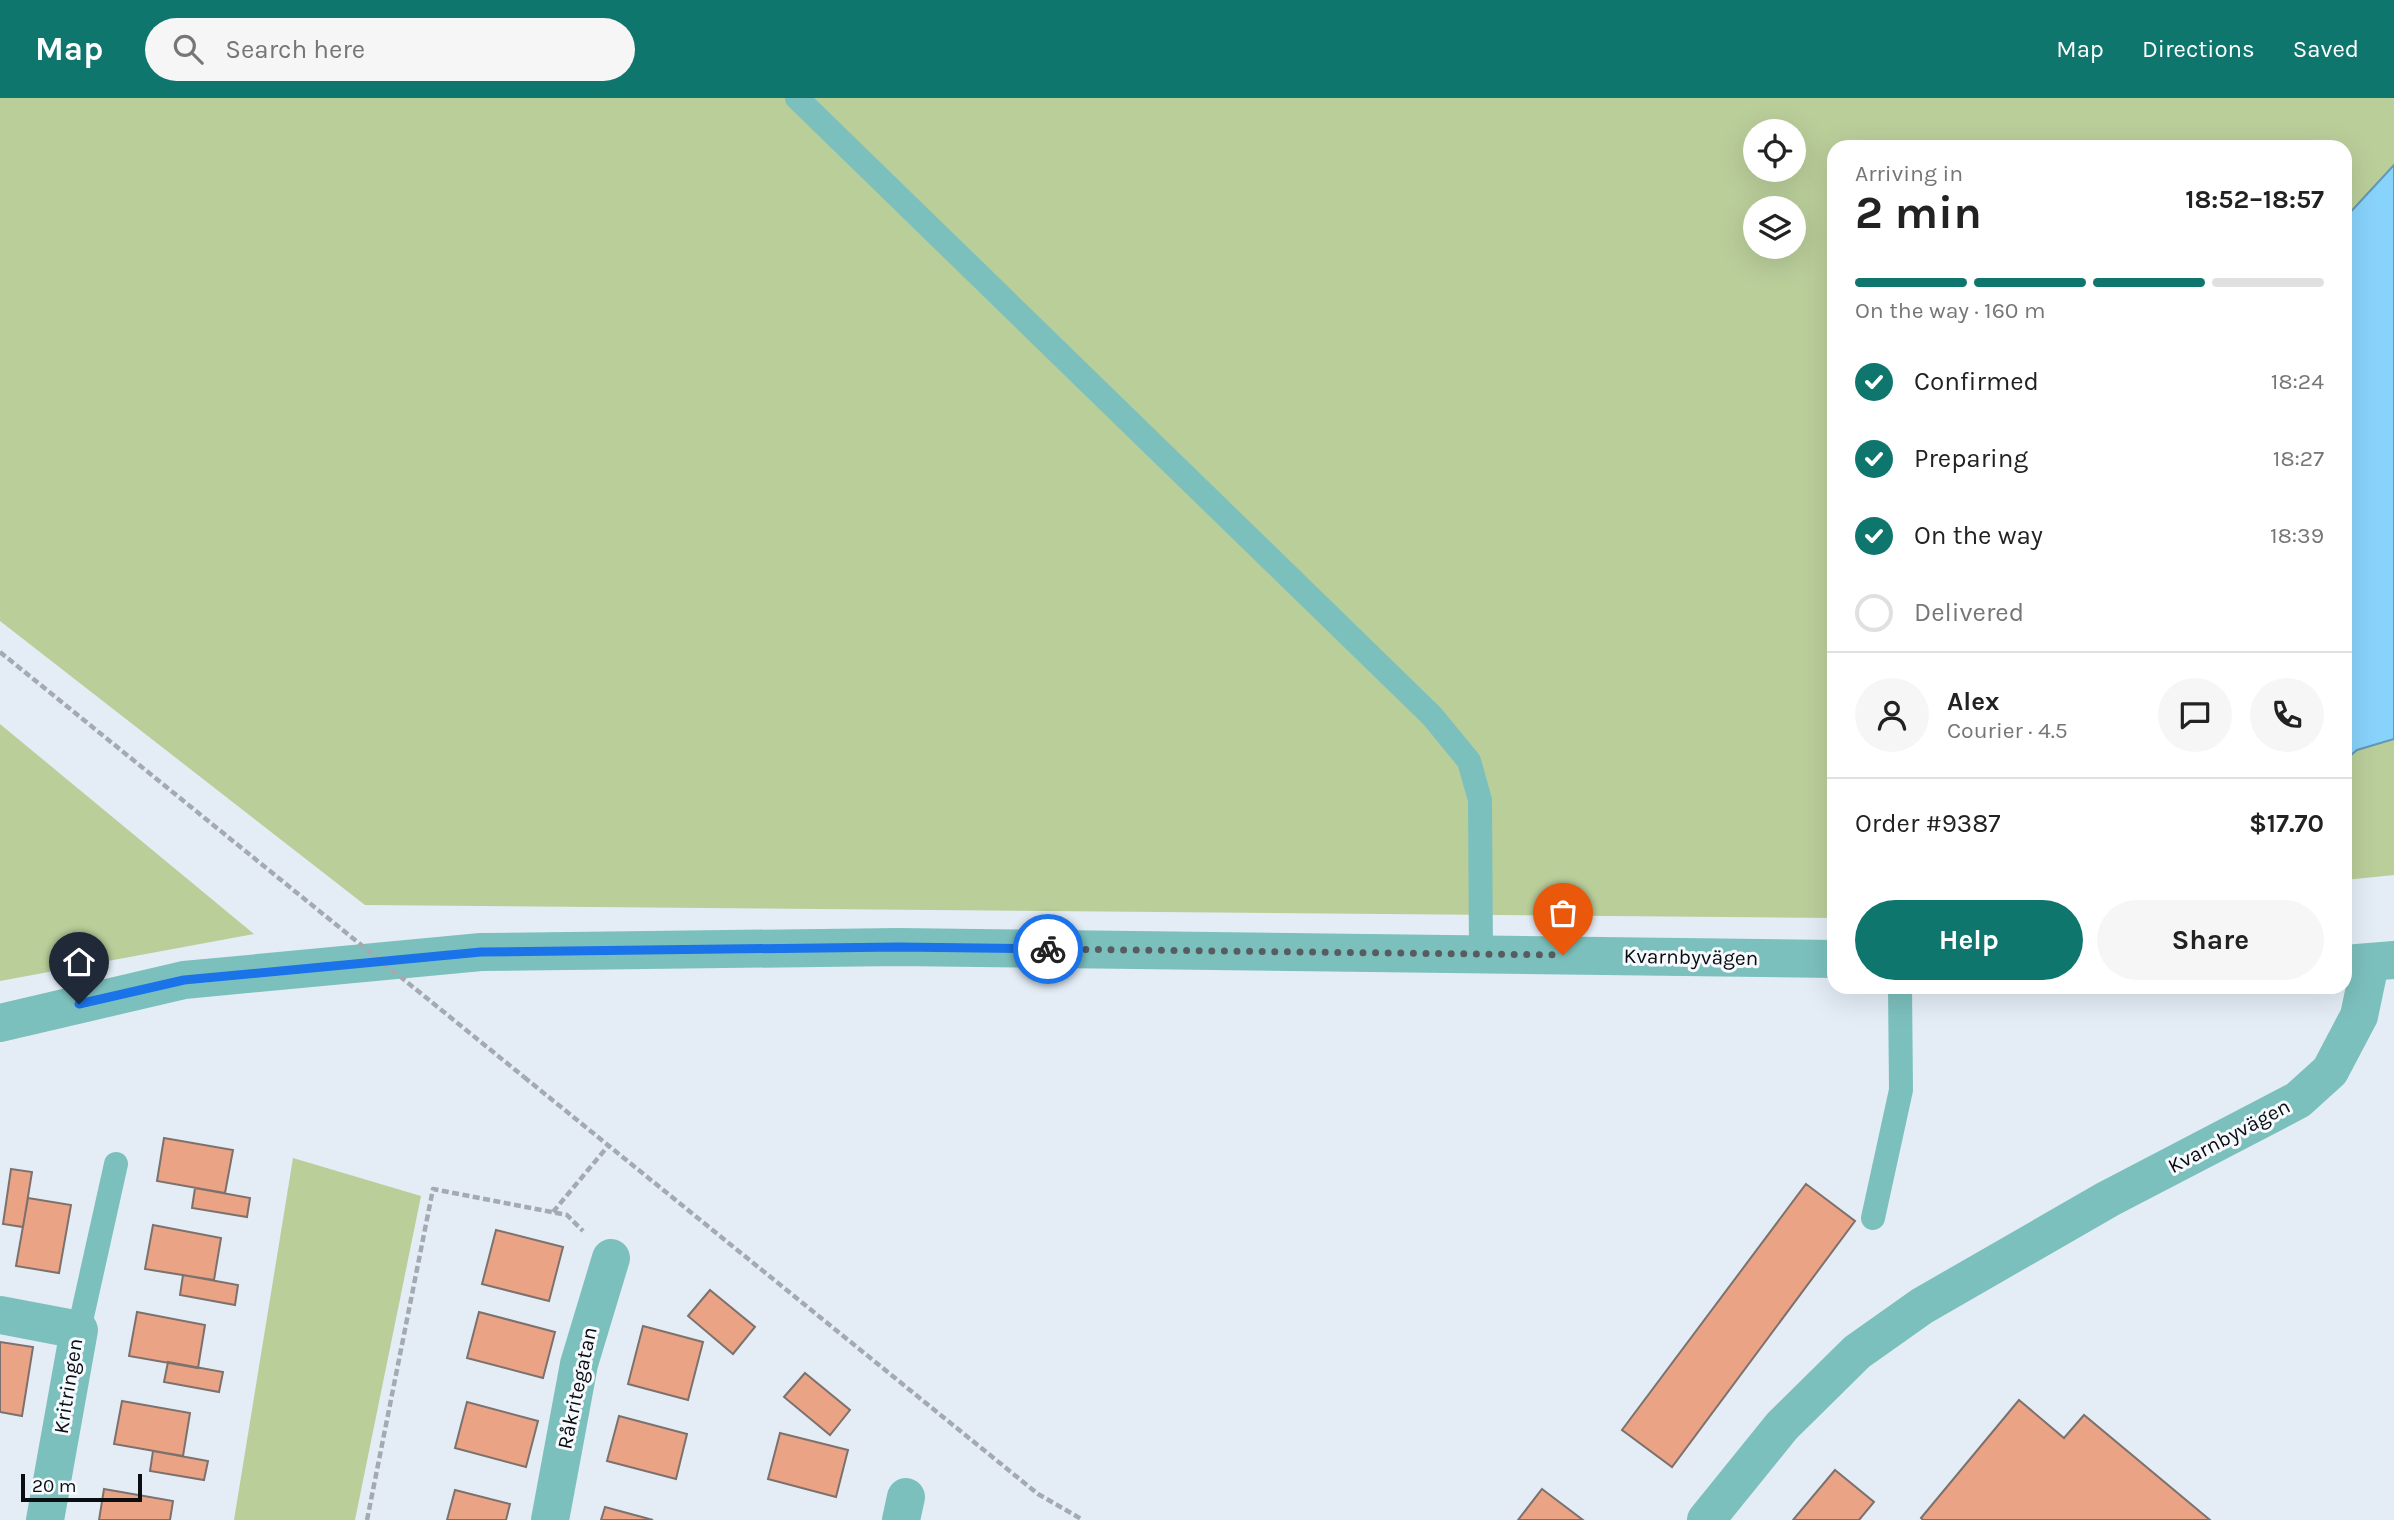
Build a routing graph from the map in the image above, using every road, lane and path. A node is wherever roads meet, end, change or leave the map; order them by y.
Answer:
1 (797, 98) edge
2 (0, 652) edge
3 (1481, 953) junction
4 (1827, 959) edge
5 (2370, 963) edge
6 (1900, 994) edge
7 (0, 1023) edge
8 (608, 1146) junction
9 (116, 1164) dead end
10 (553, 1212) junction
11 (1874, 1218) dead end
12 (611, 1258) joint
13 (0, 1315) edge
14 (79, 1330) junction
15 (45, 1520) edge
16 (367, 1520) edge
17 (550, 1520) edge
18 (1083, 1520) edge
19 (1706, 1520) edge

1 - 3 lane
2 - 8 path, bridge
3 - 4 street, Kvarnbyvägen
3 - 7 street, Kvarnbyvägen
5 - 19 street, Kvarnbyvägen
6 - 11 lane
8 - 10 path
8 - 18 path
9 - 14 lane
10 - 12 path
10 - 16 path
12 - 17 street, Råkritegatan
13 - 14 street, Kritringen
14 - 15 street, Kritringen

